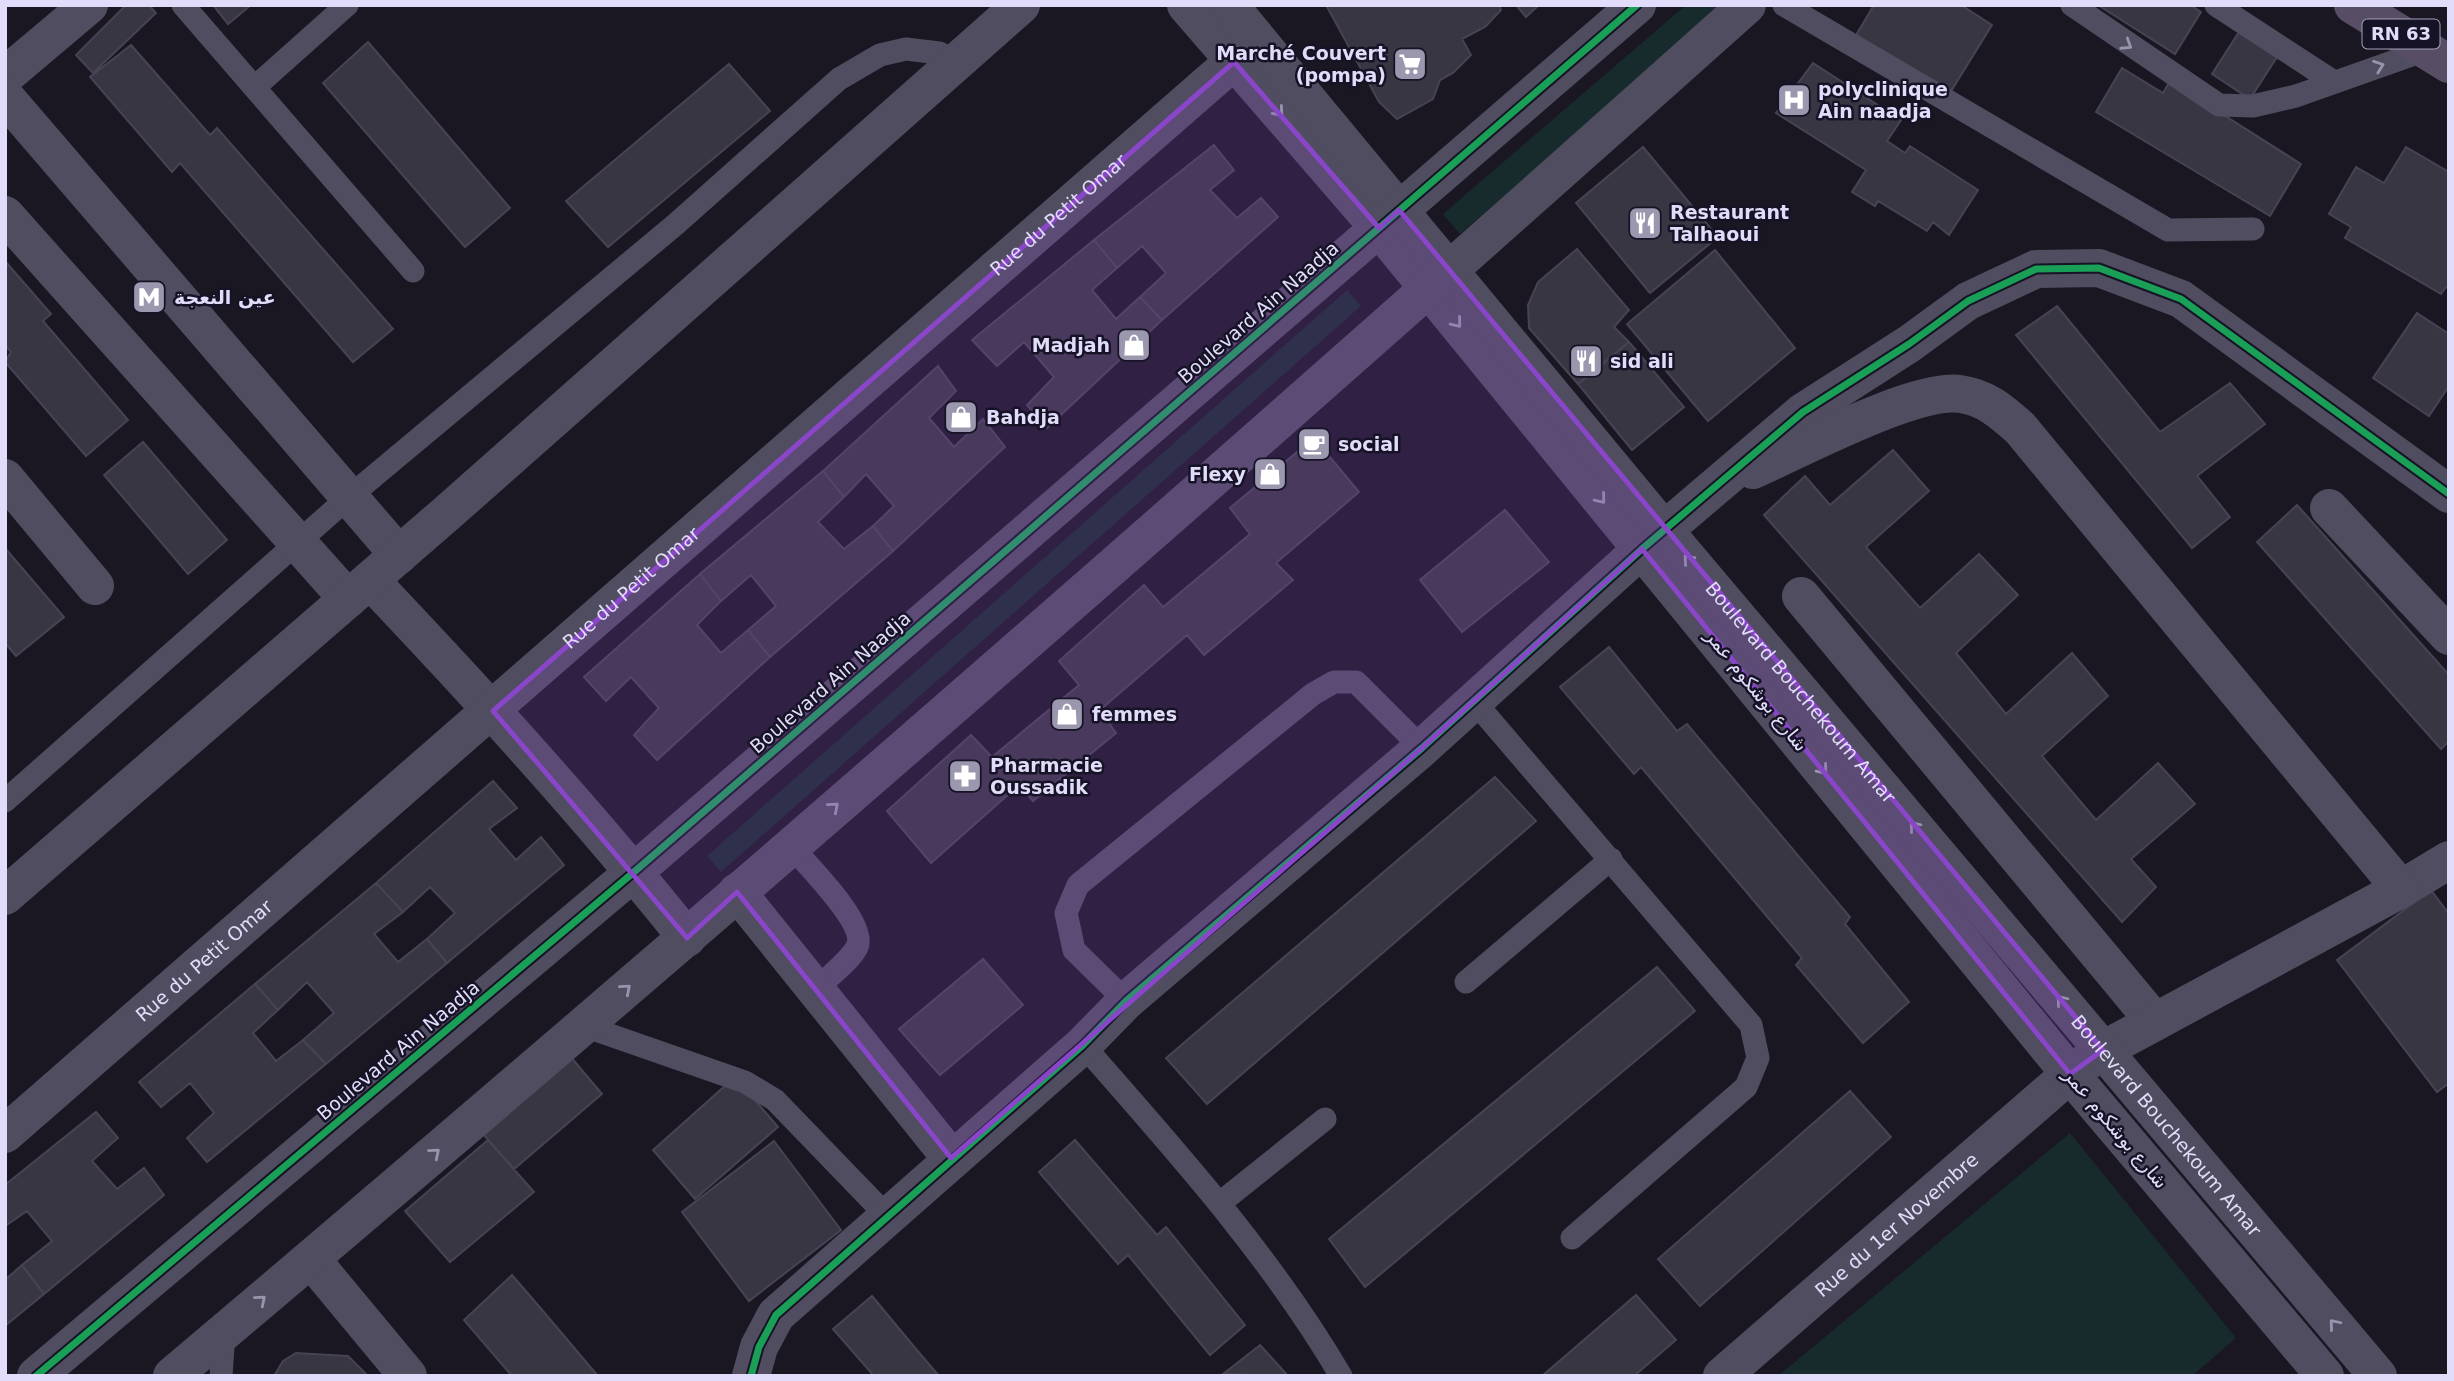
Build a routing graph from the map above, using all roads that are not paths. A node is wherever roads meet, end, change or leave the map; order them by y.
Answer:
1 (89, 5) edge
2 (183, 5) edge
3 (347, 5) edge
4 (1021, 5) edge
5 (1186, 5) edge
6 (1229, 5) edge
7 (1637, 5) edge
8 (1747, 5) edge
9 (1784, 5) edge
10 (2072, 5) edge
11 (2216, 5) edge
12 (2353, 5) edge
13 (1245, 51) junction
14 (2437, 57) edge
15 (956, 61) junction
16 (5, 76) edge
17 (2334, 82) junction
18 (255, 87) junction
19 (5, 97) edge
20 (5, 215) edge
21 (1389, 219) junction
22 (2253, 229) dead end
23 (413, 271) dead end
24 (1439, 280) junction
25 (5, 478) edge
26 (1714, 487) junction
27 (2449, 494) edge
28 (349, 497) junction
29 (2329, 508) dead end
30 (1653, 540) junction
31 (298, 543) junction
32 (399, 555) junction
33 (95, 586) dead end
34 (359, 590) junction
35 (1801, 596) dead end
36 (2449, 636) edge
37 (1473, 700) junction
38 (493, 711) junction
39 (1422, 748) junction
40 (5, 801) edge
41 (790, 845) junction
42 (1611, 859) junction
43 (2449, 860) edge
44 (634, 872) junction
45 (2401, 889) junction
46 (737, 892) junction
47 (5, 896) edge
48 (687, 938) junction
49 (1466, 982) dead end
50 (815, 990) junction
51 (1126, 1001) junction
52 (2155, 1022) junction
53 (584, 1026) junction
54 (1083, 1045) junction
55 (2103, 1050) junction
56 (2070, 1074) junction
57 (1325, 1119) dead end
58 (5, 1134) edge
59 (951, 1158) junction
60 (1220, 1202) junction
61 (887, 1216) junction
62 (1572, 1238) dead end
63 (311, 1259) junction
64 (224, 1332) junction
65 (36, 1376) edge
66 (172, 1376) edge
67 (221, 1376) edge
68 (408, 1376) edge
69 (751, 1376) edge
70 (1341, 1376) edge
71 (1722, 1376) edge
72 (2325, 1376) edge
73 (2378, 1376) edge

1 - 16 street
2 - 18 lane
3 - 18 lane
4 - 15 street
5 - 13 street, شارع بوشكوم عمر
6 - 13 street
7 - 21 street, Boulevard Ain Naadja
8 - 24 street
9 - 22 lane
10 -> 17 lane
11 - 17 lane
12 - 14 main road, RN 63
13 - 21 street, شارع بوشكوم عمر
13 - 38 street, Rue du Petit Omar
17 -> 14 lane
15 - 28 lane
15 - 32 street
18 - 23 lane
19 - 28 street
20 - 31 street
21 - 24 street, شارع بوشكوم عمر
21 - 44 street, Boulevard Ain Naadja
24 - 30 street, شارع بوشكوم عمر
41 -> 24 street
25 - 33 street
26 - 27 street
26 - 30 street
26 - 45 street
28 - 31 lane
28 - 32 street
29 - 36 street
30 - 37 street
55 -> 30 street, Boulevard Bouchekoum Amar
30 -> 56 street, شارع بوشكوم عمر
31 - 34 street
31 - 40 lane
32 - 34 street
34 - 38 street
34 - 47 street
35 - 52 street
37 - 39 street
37 - 42 lane
38 - 44 street
38 - 58 street, Rue du Petit Omar
39 - 51 street
39 - 51 lane
41 - 46 street
41 - 50 lane
42 - 49 lane
42 - 62 lane
43 - 45 street, Rue du 1er Novembre
44 - 48 street
44 - 65 street, Boulevard Ain Naadja
45 - 52 street, Rue du 1er Novembre
46 - 48 street
46 - 50 street
53 -> 48 street
50 - 59 street
51 - 54 street
52 - 55 street, Rue du 1er Novembre
53 - 61 lane
63 -> 53 street
54 - 59 street
54 - 60 lane
55 - 56 street, Rue du 1er Novembre
73 -> 55 street, Boulevard Bouchekoum Amar
56 - 71 street, Rue du 1er Novembre
56 - 72 street, شارع بوشكوم عمر
57 - 60 lane
59 - 61 street
60 - 70 lane
61 - 69 street
64 -> 63 street
63 - 68 street
64 - 66 street
64 - 67 lane

